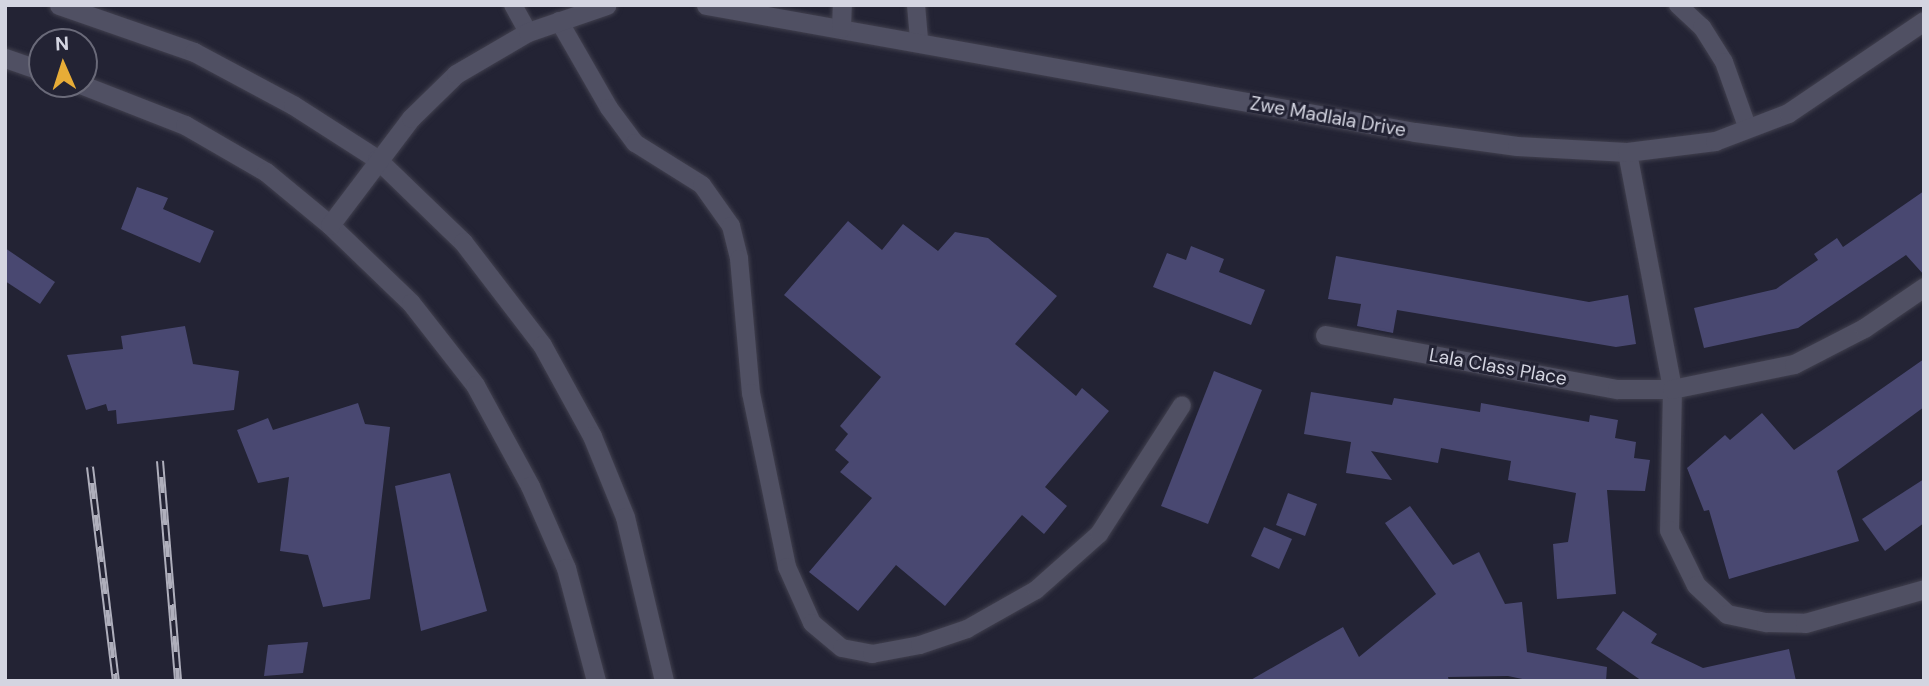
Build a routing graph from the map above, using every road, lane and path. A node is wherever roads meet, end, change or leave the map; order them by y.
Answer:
1 (59, 5) edge
2 (513, 5) edge
3 (607, 5) edge
4 (706, 5) edge
5 (842, 5) edge
6 (916, 5) edge
7 (1678, 5) edge
8 (746, 8) edge
9 (559, 21) junction
10 (1924, 22) edge
11 (841, 28) junction
12 (528, 32) junction
13 (919, 42) junction
14 (5, 58) edge
15 (28, 66) edge
16 (98, 91) edge
17 (1748, 128) junction
18 (1627, 152) junction
19 (377, 159) junction
20 (330, 225) junction
21 (1924, 287) edge
22 (1325, 335) dead end
23 (1672, 389) junction
24 (1182, 405) dead end
25 (1924, 589) edge
26 (596, 681) edge
27 (664, 681) edge

1 - 19 street
2 - 12 lane
3 - 9 street
4 - 8 street, Zwe Madlala Drive
5 - 11 street
6 - 13 lane
7 - 17 lane
8 - 11 street, Zwe Madlala Drive
9 - 12 street
9 - 24 lane
10 - 17 street, Zwe Madlala Drive
11 - 13 street, Zwe Madlala Drive
12 - 19 street
13 - 18 street, Zwe Madlala Drive
14 - 15 street
16 - 20 street
17 - 18 street, Zwe Madlala Drive
18 - 23 street
19 - 20 street
19 - 27 street
20 - 26 street
21 - 23 street, Lala Class Place
22 - 23 street, Lala Class Place
23 - 25 street

